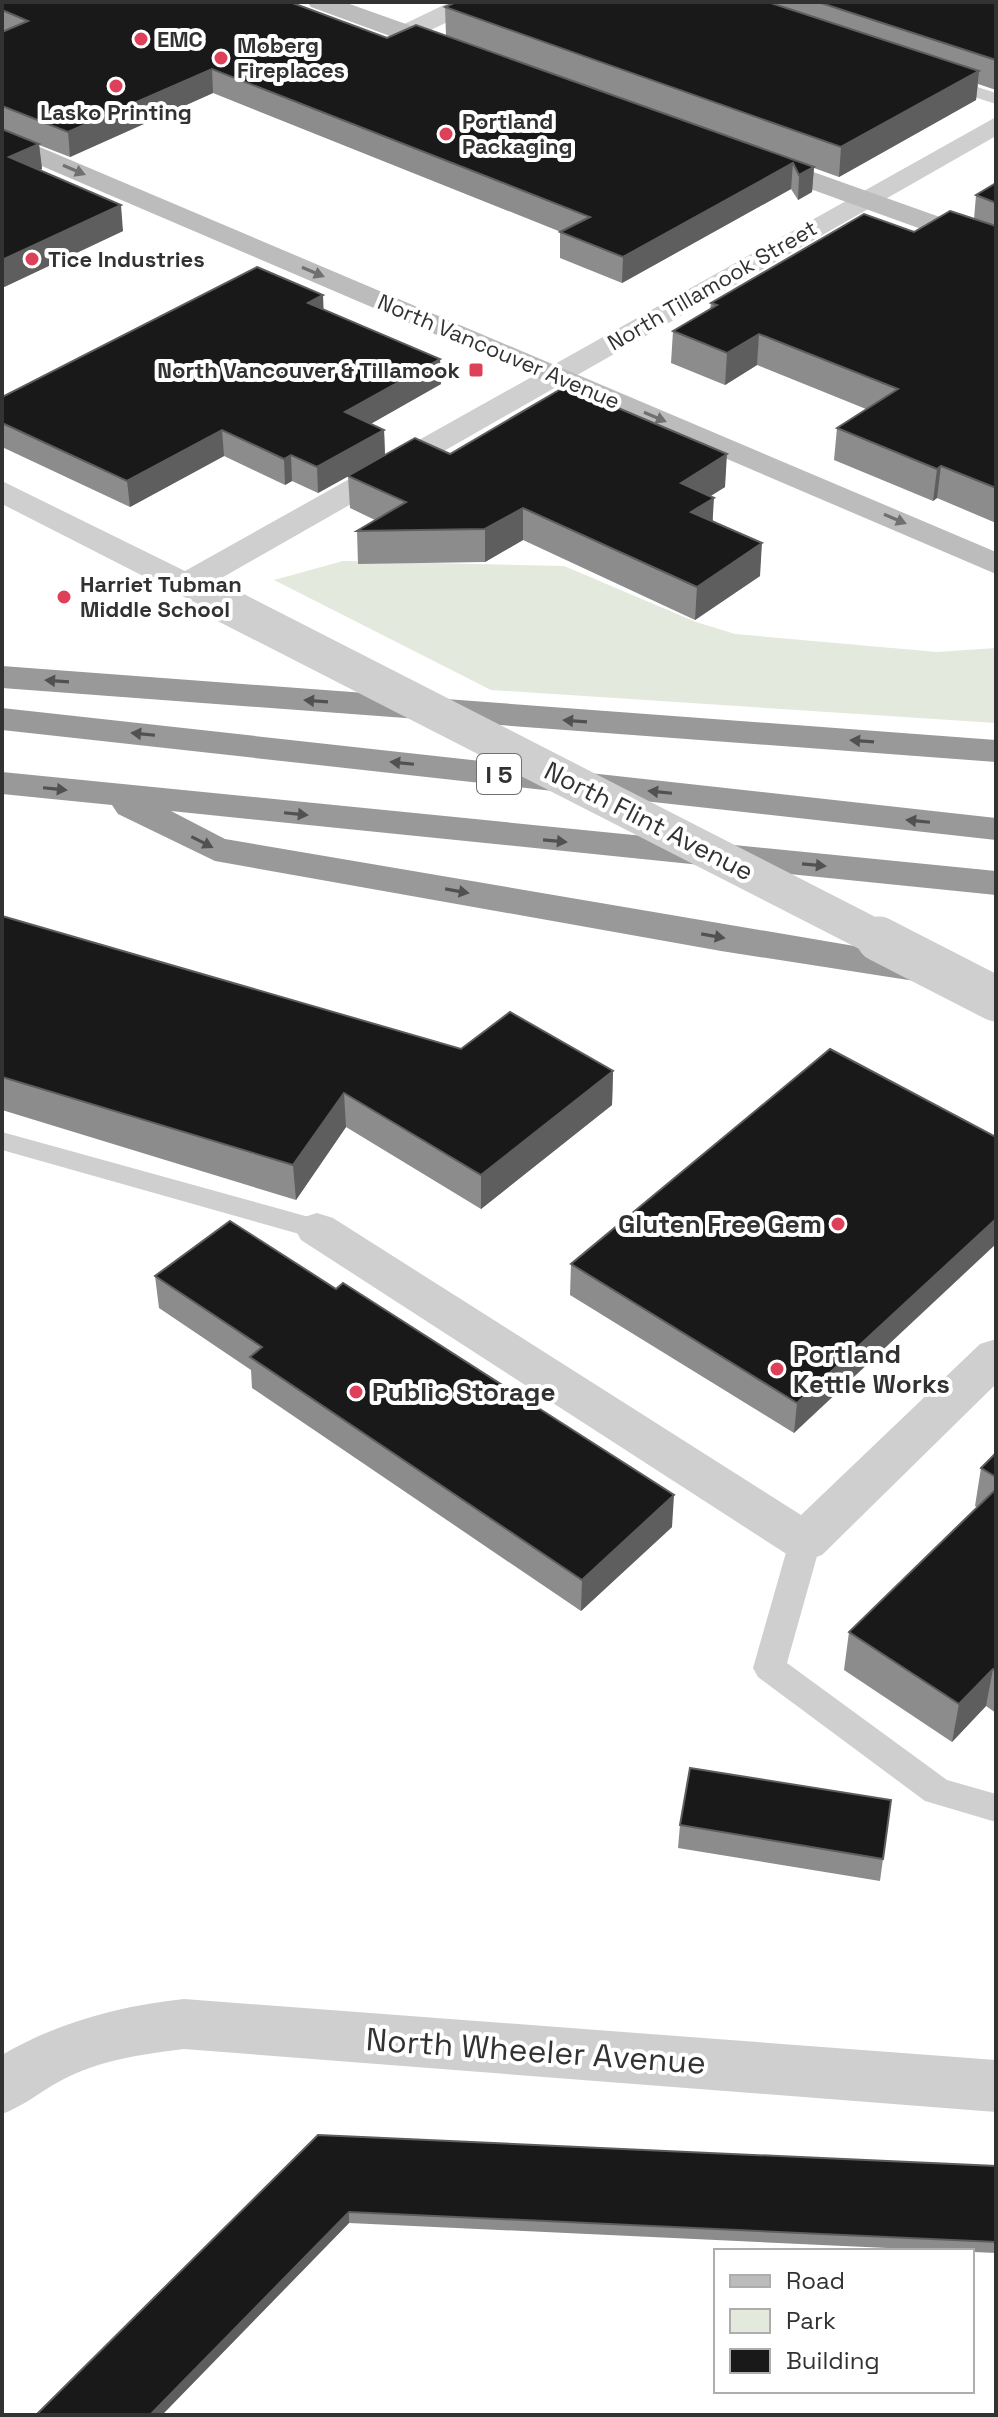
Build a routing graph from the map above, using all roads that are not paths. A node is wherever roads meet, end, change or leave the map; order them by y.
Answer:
1 (320, 2) edge
2 (470, 2) edge
3 (405, 33) junction
4 (479, 59) edge
5 (922, 74) edge
6 (996, 99) edge
7 (996, 125) edge
8 (2, 139) edge
9 (729, 150) edge
10 (864, 199) junction
11 (996, 247) edge
12 (555, 375) junction
13 (2, 491) edge
14 (996, 564) edge
15 (201, 593) junction
16 (2, 677) edge
17 (2, 719) edge
18 (996, 751) edge
19 (2, 783) edge
20 (107, 794) junction
21 (996, 829) edge
22 (996, 883) edge
23 (996, 980) edge
24 (996, 999) edge
25 (2, 1141) edge
26 (317, 1229) joint
27 (996, 1356) edge
28 (805, 1542) junction
29 (996, 1808) edge
30 (996, 2086) edge
31 (2, 2088) edge

1 - 3 main road
2 - 3 street
3 - 4 main road
5 - 6 lane
7 - 10 street, North Tillamook Street
8 -> 12 main road, North Vancouver Avenue
9 - 10 main road
10 - 11 main road
10 - 12 street, North Tillamook Street
12 -> 14 main road, North Vancouver Avenue
12 - 15 street, North Tillamook Street
13 - 15 street, North Flint Avenue
15 - 24 street, North Flint Avenue, bridge
18 -> 16 highway
21 -> 17 highway, I 5
19 -> 20 highway, I 5
20 -> 22 highway, I 5
20 -> 23 highway
25 - 26 lane
26 - 28 street
27 - 28 street
28 - 29 lane
30 - 31 street, North Wheeler Avenue

